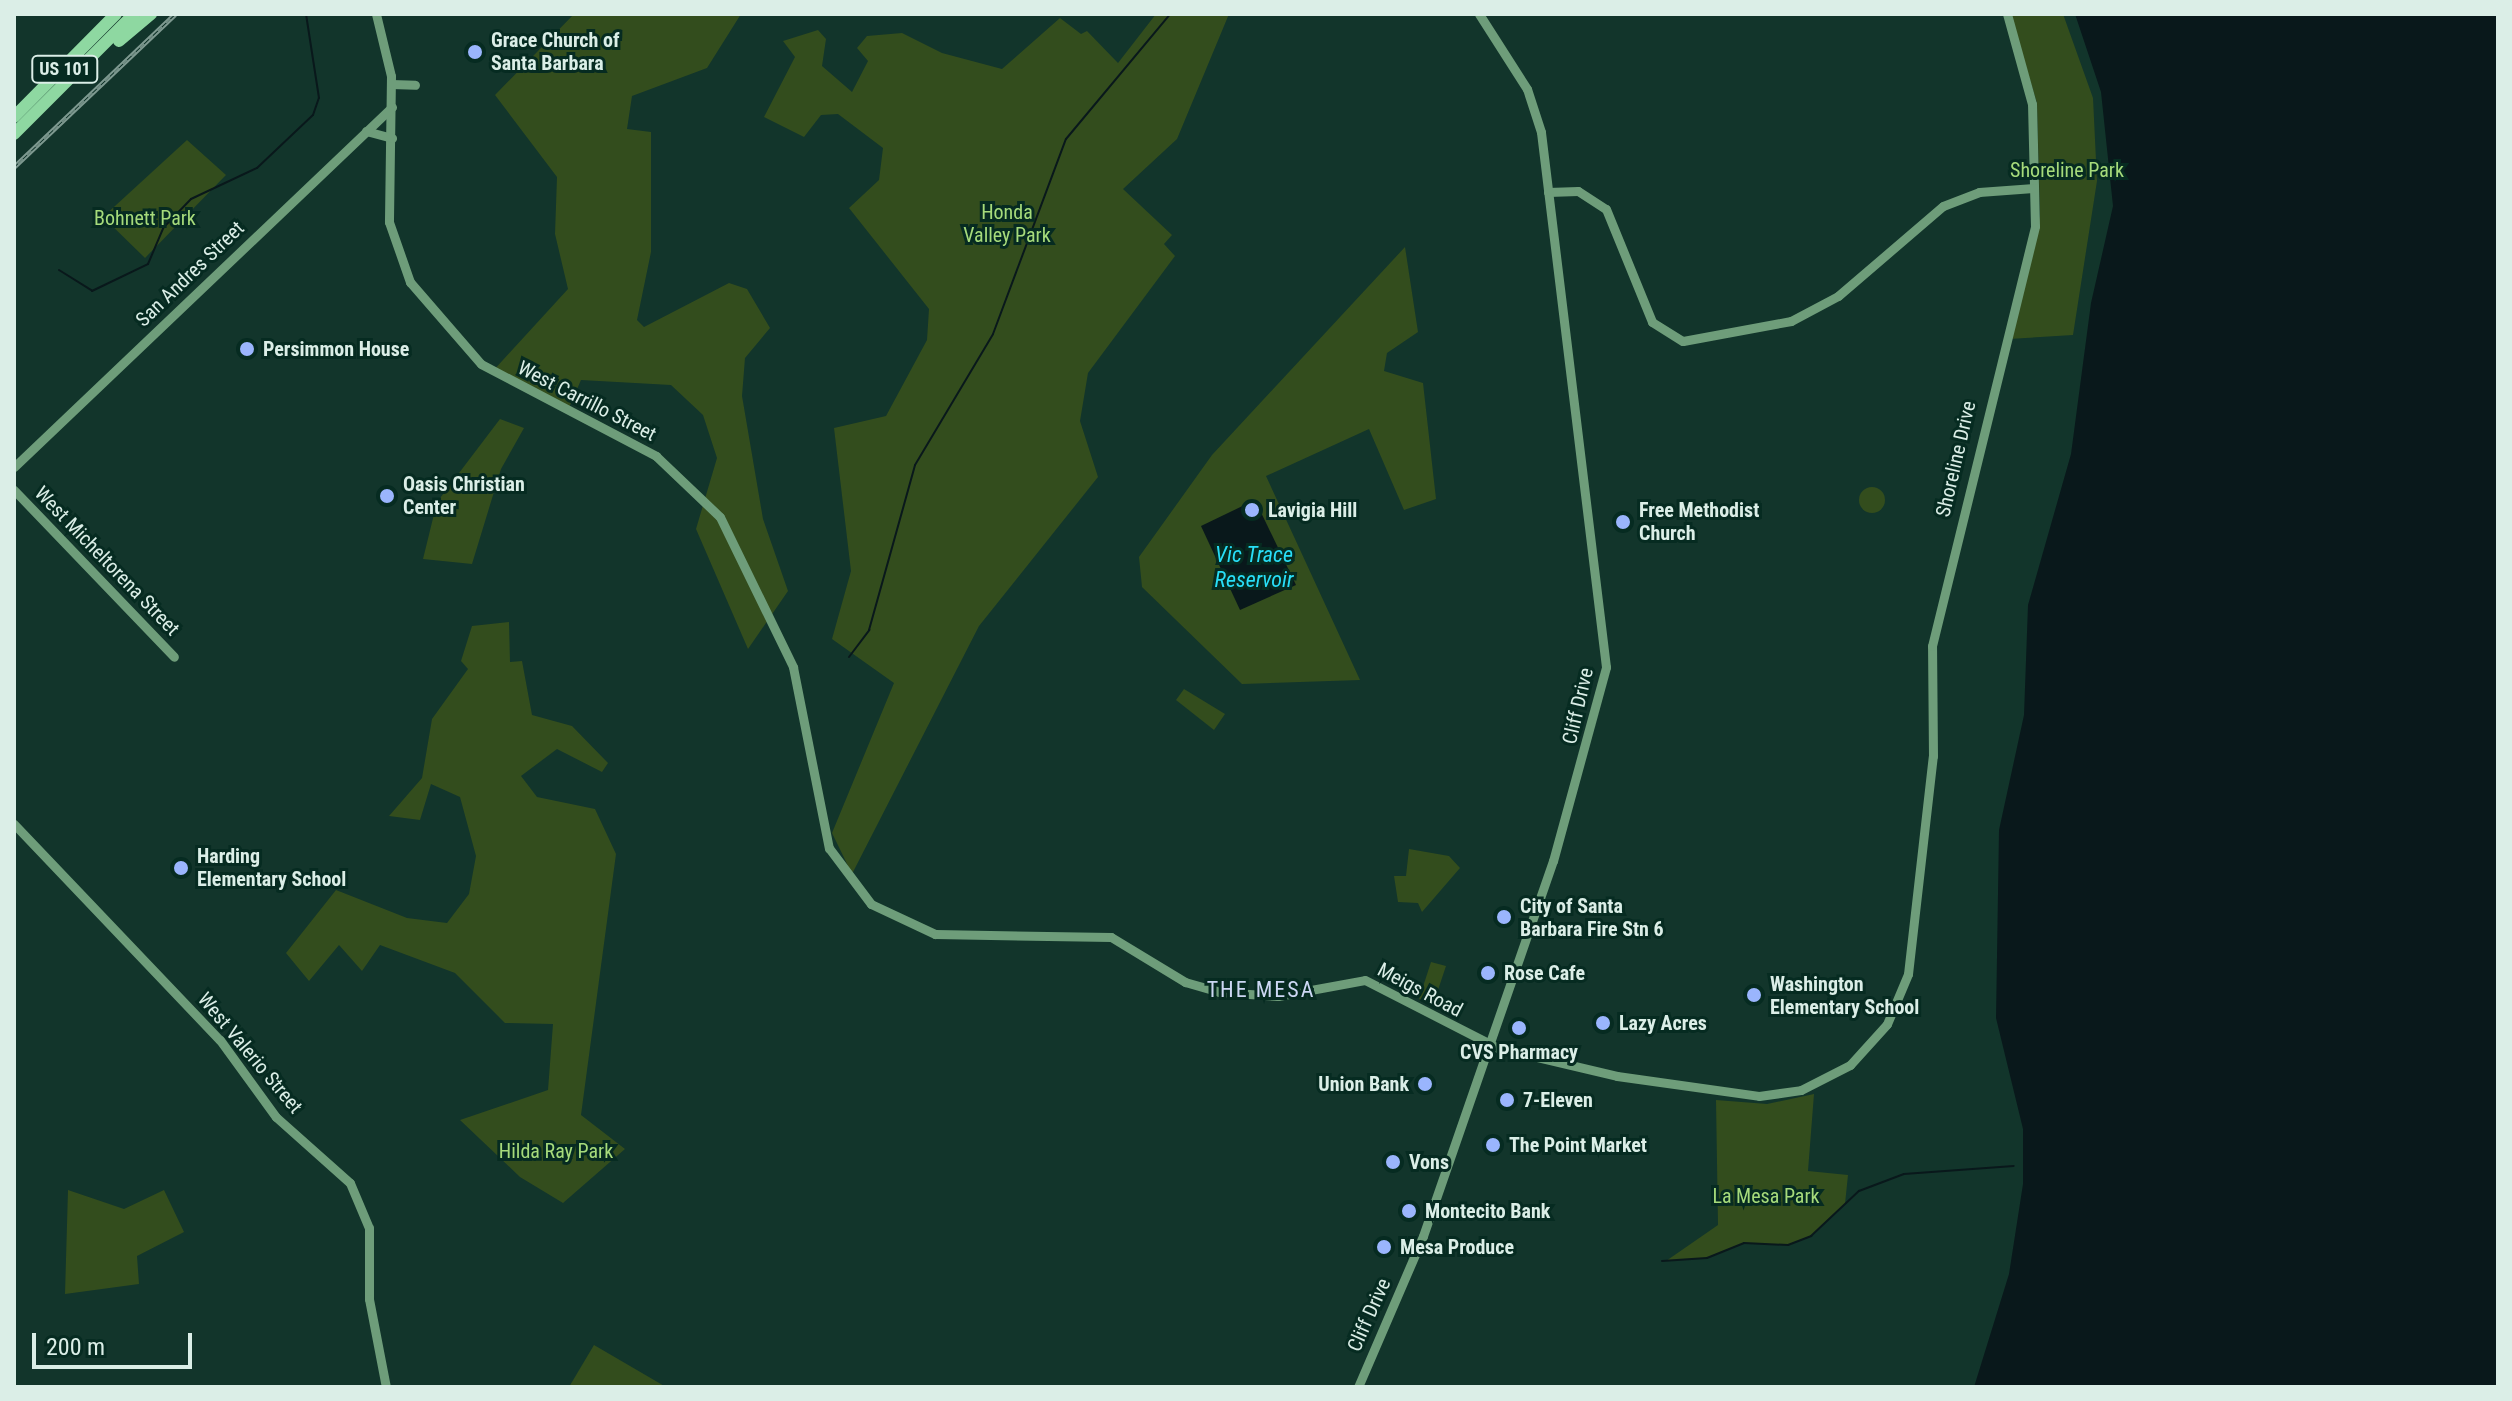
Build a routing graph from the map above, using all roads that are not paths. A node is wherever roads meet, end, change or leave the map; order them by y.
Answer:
1 (134, 14) edge
2 (151, 14) edge
3 (376, 14) edge
4 (1480, 14) edge
5 (2007, 14) edge
6 (115, 15) edge
7 (83, 71) junction
8 (391, 84) junction
9 (415, 85) dead end
10 (392, 107) junction
11 (14, 117) edge
12 (366, 131) junction
13 (14, 134) edge
14 (392, 138) junction
15 (2034, 188) junction
16 (1548, 192) junction
17 (14, 467) edge
18 (14, 490) edge
19 (174, 657) dead end
20 (14, 824) edge
21 (866, 900) joint
22 (1914, 917) joint
23 (1489, 1043) junction
24 (386, 1387) edge
25 (1358, 1387) edge

1 - 7 highway, US 101
2 - 7 highway
3 - 8 main road, West Carrillo Street
4 - 16 main road, Cliff Drive
5 - 15 main road, Shoreline Drive
6 - 11 highway, US 101
7 - 13 highway, US 101
8 - 9 main road
8 - 10 main road, West Carrillo Street
10 - 12 main road, San Andres Street
10 - 14 main road, West Carrillo Street
12 - 14 main road
12 - 17 main road, San Andres Street
14 - 21 main road, West Carrillo Street
15 - 16 main road
15 - 22 main road, Shoreline Drive
16 - 23 main road, Cliff Drive
18 - 19 main road, West Micheltorena Street
20 - 24 main road, West Valerio Street
21 - 23 main road, Meigs Road
22 - 23 main road, Meigs Road
23 - 25 main road, Cliff Drive

